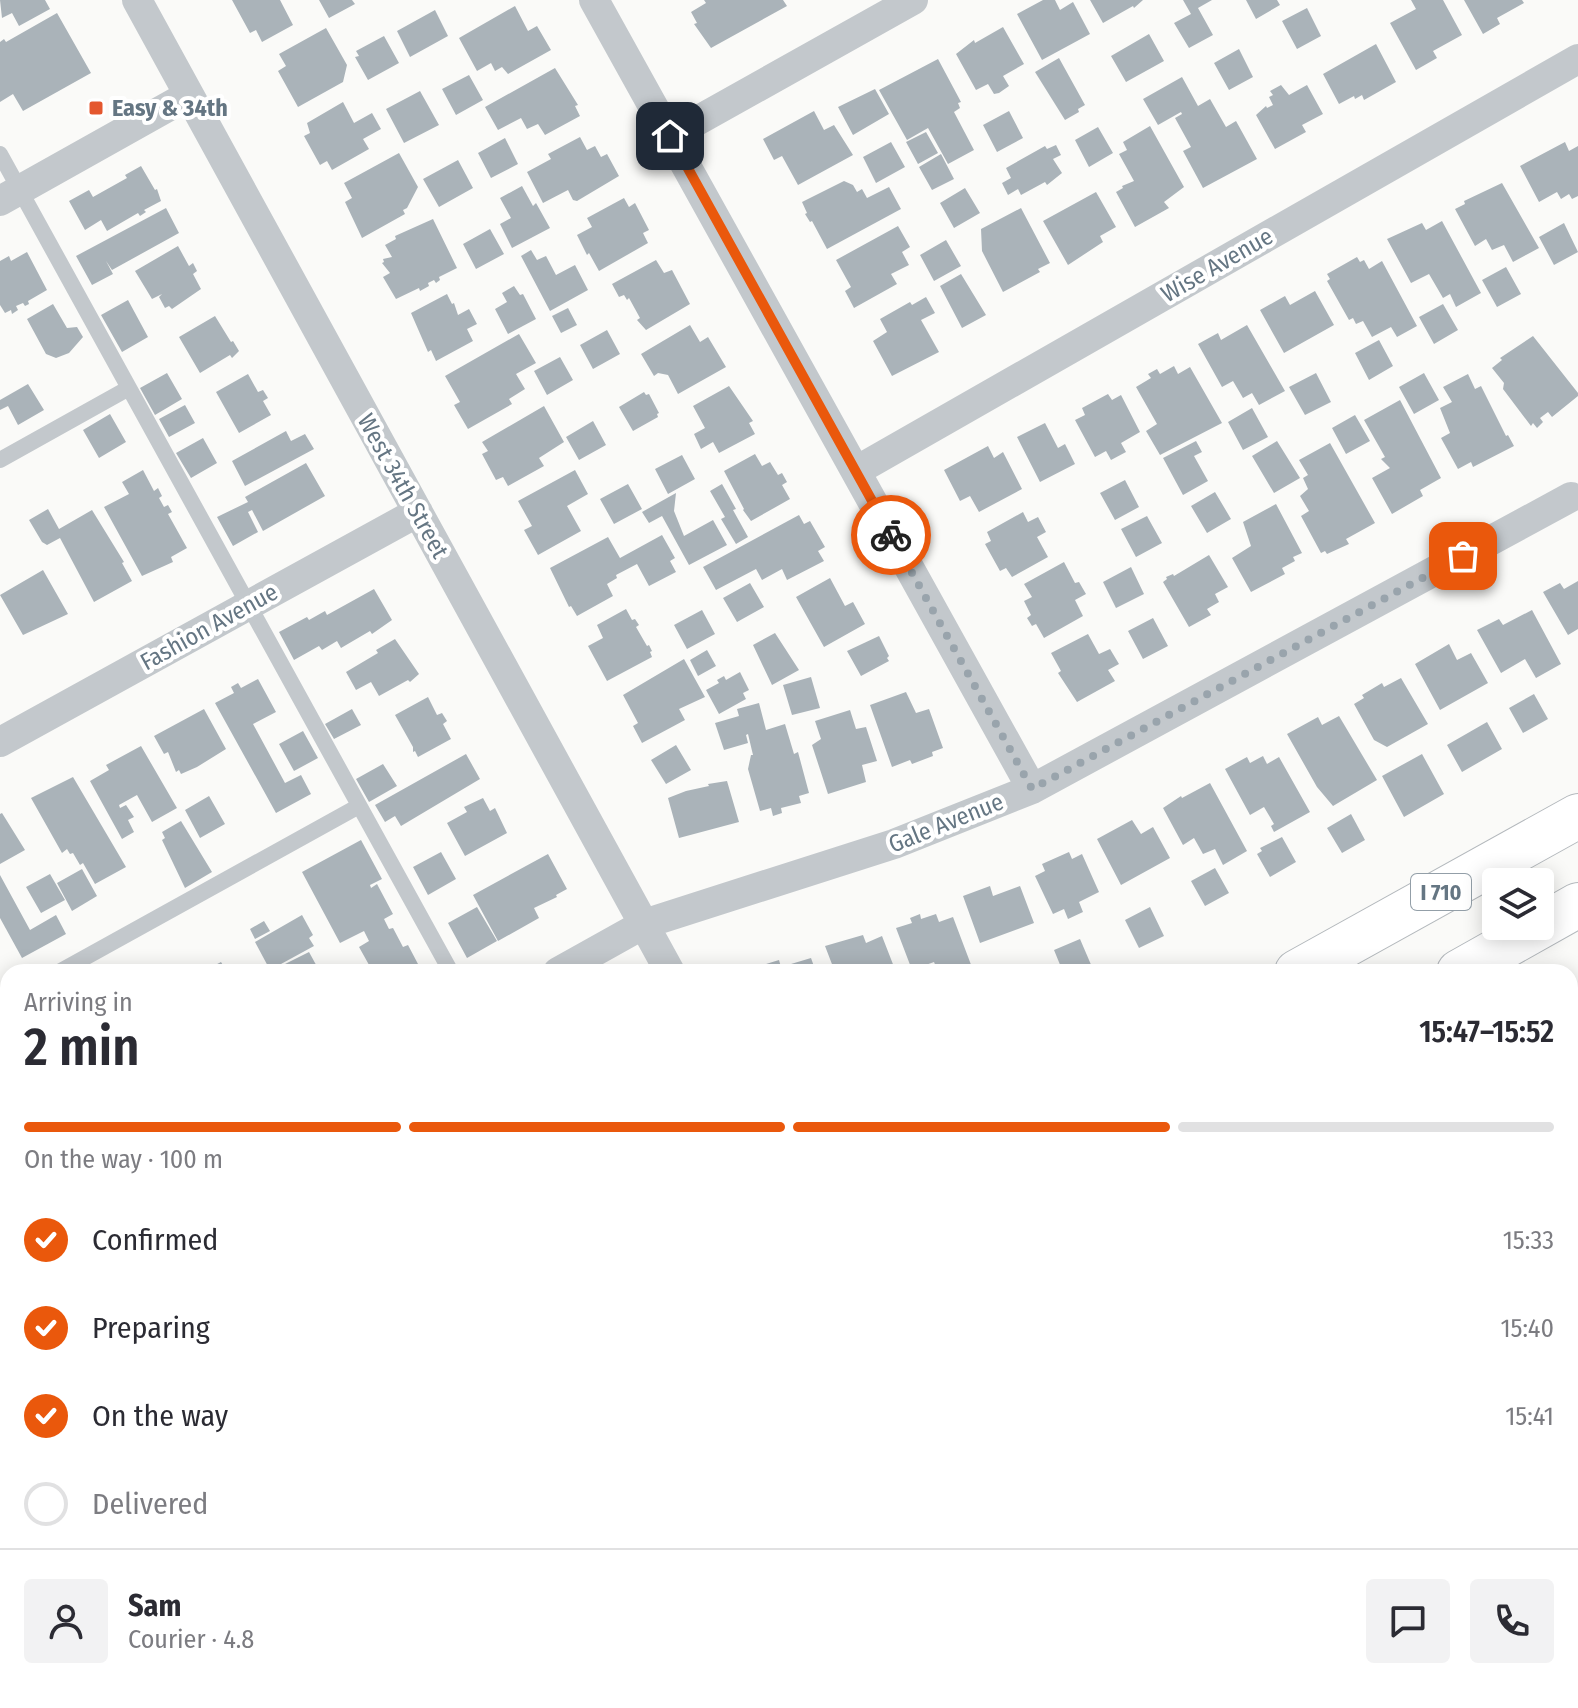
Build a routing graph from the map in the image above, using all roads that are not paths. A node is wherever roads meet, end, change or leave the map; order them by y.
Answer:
1 (137, 0) edge
2 (594, 0) edge
3 (913, 0) edge
4 (1578, 59) edge
5 (189, 95) junction
6 (670, 136) junction
7 (0, 154) edge
8 (10, 196) edge
9 (129, 388) junction
10 (0, 460) edge
11 (856, 471) junction
12 (1571, 497) dead end
13 (418, 512) junction
14 (248, 605) junction
15 (0, 742) edge
16 (1032, 789) junction
17 (359, 806) junction
18 (1578, 816) edge
19 (1578, 905) edge
20 (644, 924) junction
21 (73, 964) edge
22 (447, 964) edge
23 (572, 964) edge
24 (666, 964) edge
25 (1311, 964) edge
26 (1473, 964) edge

1 - 5 street, West 34th Street
2 - 6 street
3 - 6 street
4 - 11 street, Wise Avenue
5 - 8 street
5 - 13 street, West 34th Street
6 - 11 street
7 - 8 lane
8 - 9 lane
9 - 10 lane
9 - 14 lane
11 - 16 street
12 - 16 street, Gale Avenue
13 - 14 street, Fashion Avenue
13 - 20 street, West 34th Street
14 - 15 street, Fashion Avenue
14 - 17 lane
16 - 20 street, Gale Avenue
17 - 21 lane
17 - 22 lane
18 - 25 highway, I 710
19 - 26 highway
20 - 23 street, Gale Avenue
20 - 24 street, West 34th Street

